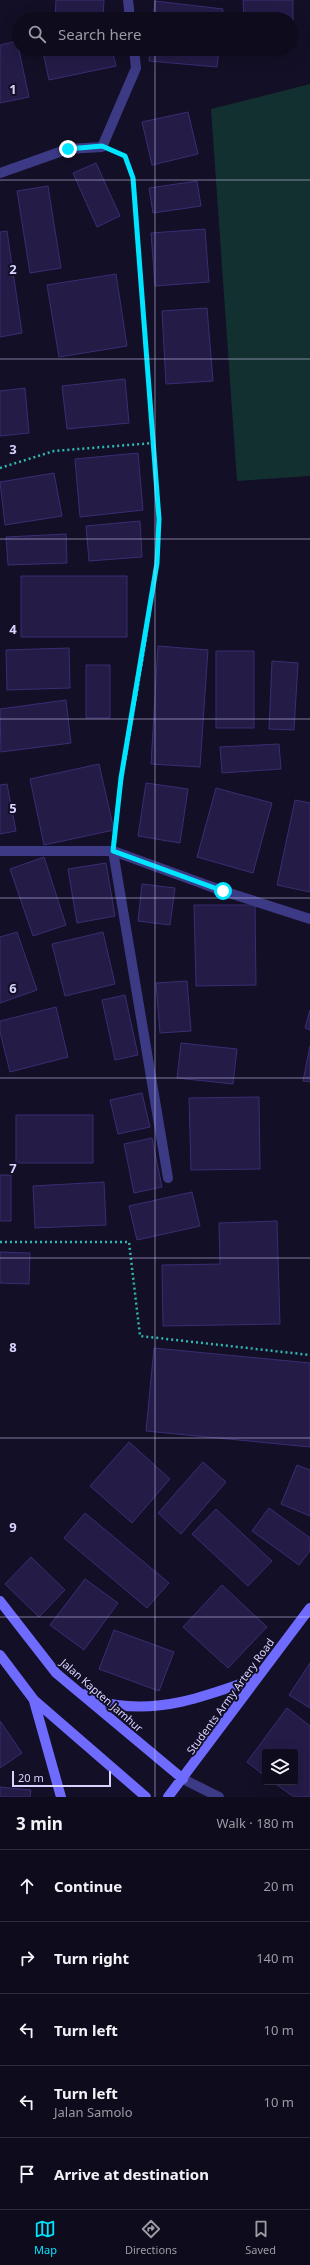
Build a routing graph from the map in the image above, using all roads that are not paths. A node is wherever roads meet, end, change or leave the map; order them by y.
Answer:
1 (128, 0) edge
2 (129, 12) edge
3 (135, 56) edge
4 (0, 173) edge
5 (0, 851) edge
6 (113, 851) junction
7 (310, 919) edge
8 (168, 1178) dead end
9 (0, 1601) edge
10 (310, 1608) edge
11 (0, 1656) edge
12 (56, 1673) junction
13 (257, 1678) junction
14 (34, 1700) junction
15 (183, 1779) junction
16 (61, 1797) edge
17 (146, 1797) edge
18 (168, 1797) edge
19 (219, 1797) edge

1 - 2 street
3 - 4 street
5 - 6 street
6 - 7 street
6 - 8 street
9 - 12 street, Jalan Kapten Jamhur
10 - 13 street, Students Army Artery Road
11 - 14 street
12 - 13 street
12 - 15 street, Jalan Kapten Jamhur
13 - 15 street, Students Army Artery Road
14 - 16 street
14 - 17 street
15 - 18 street, Students Army Artery Road
15 - 19 street

